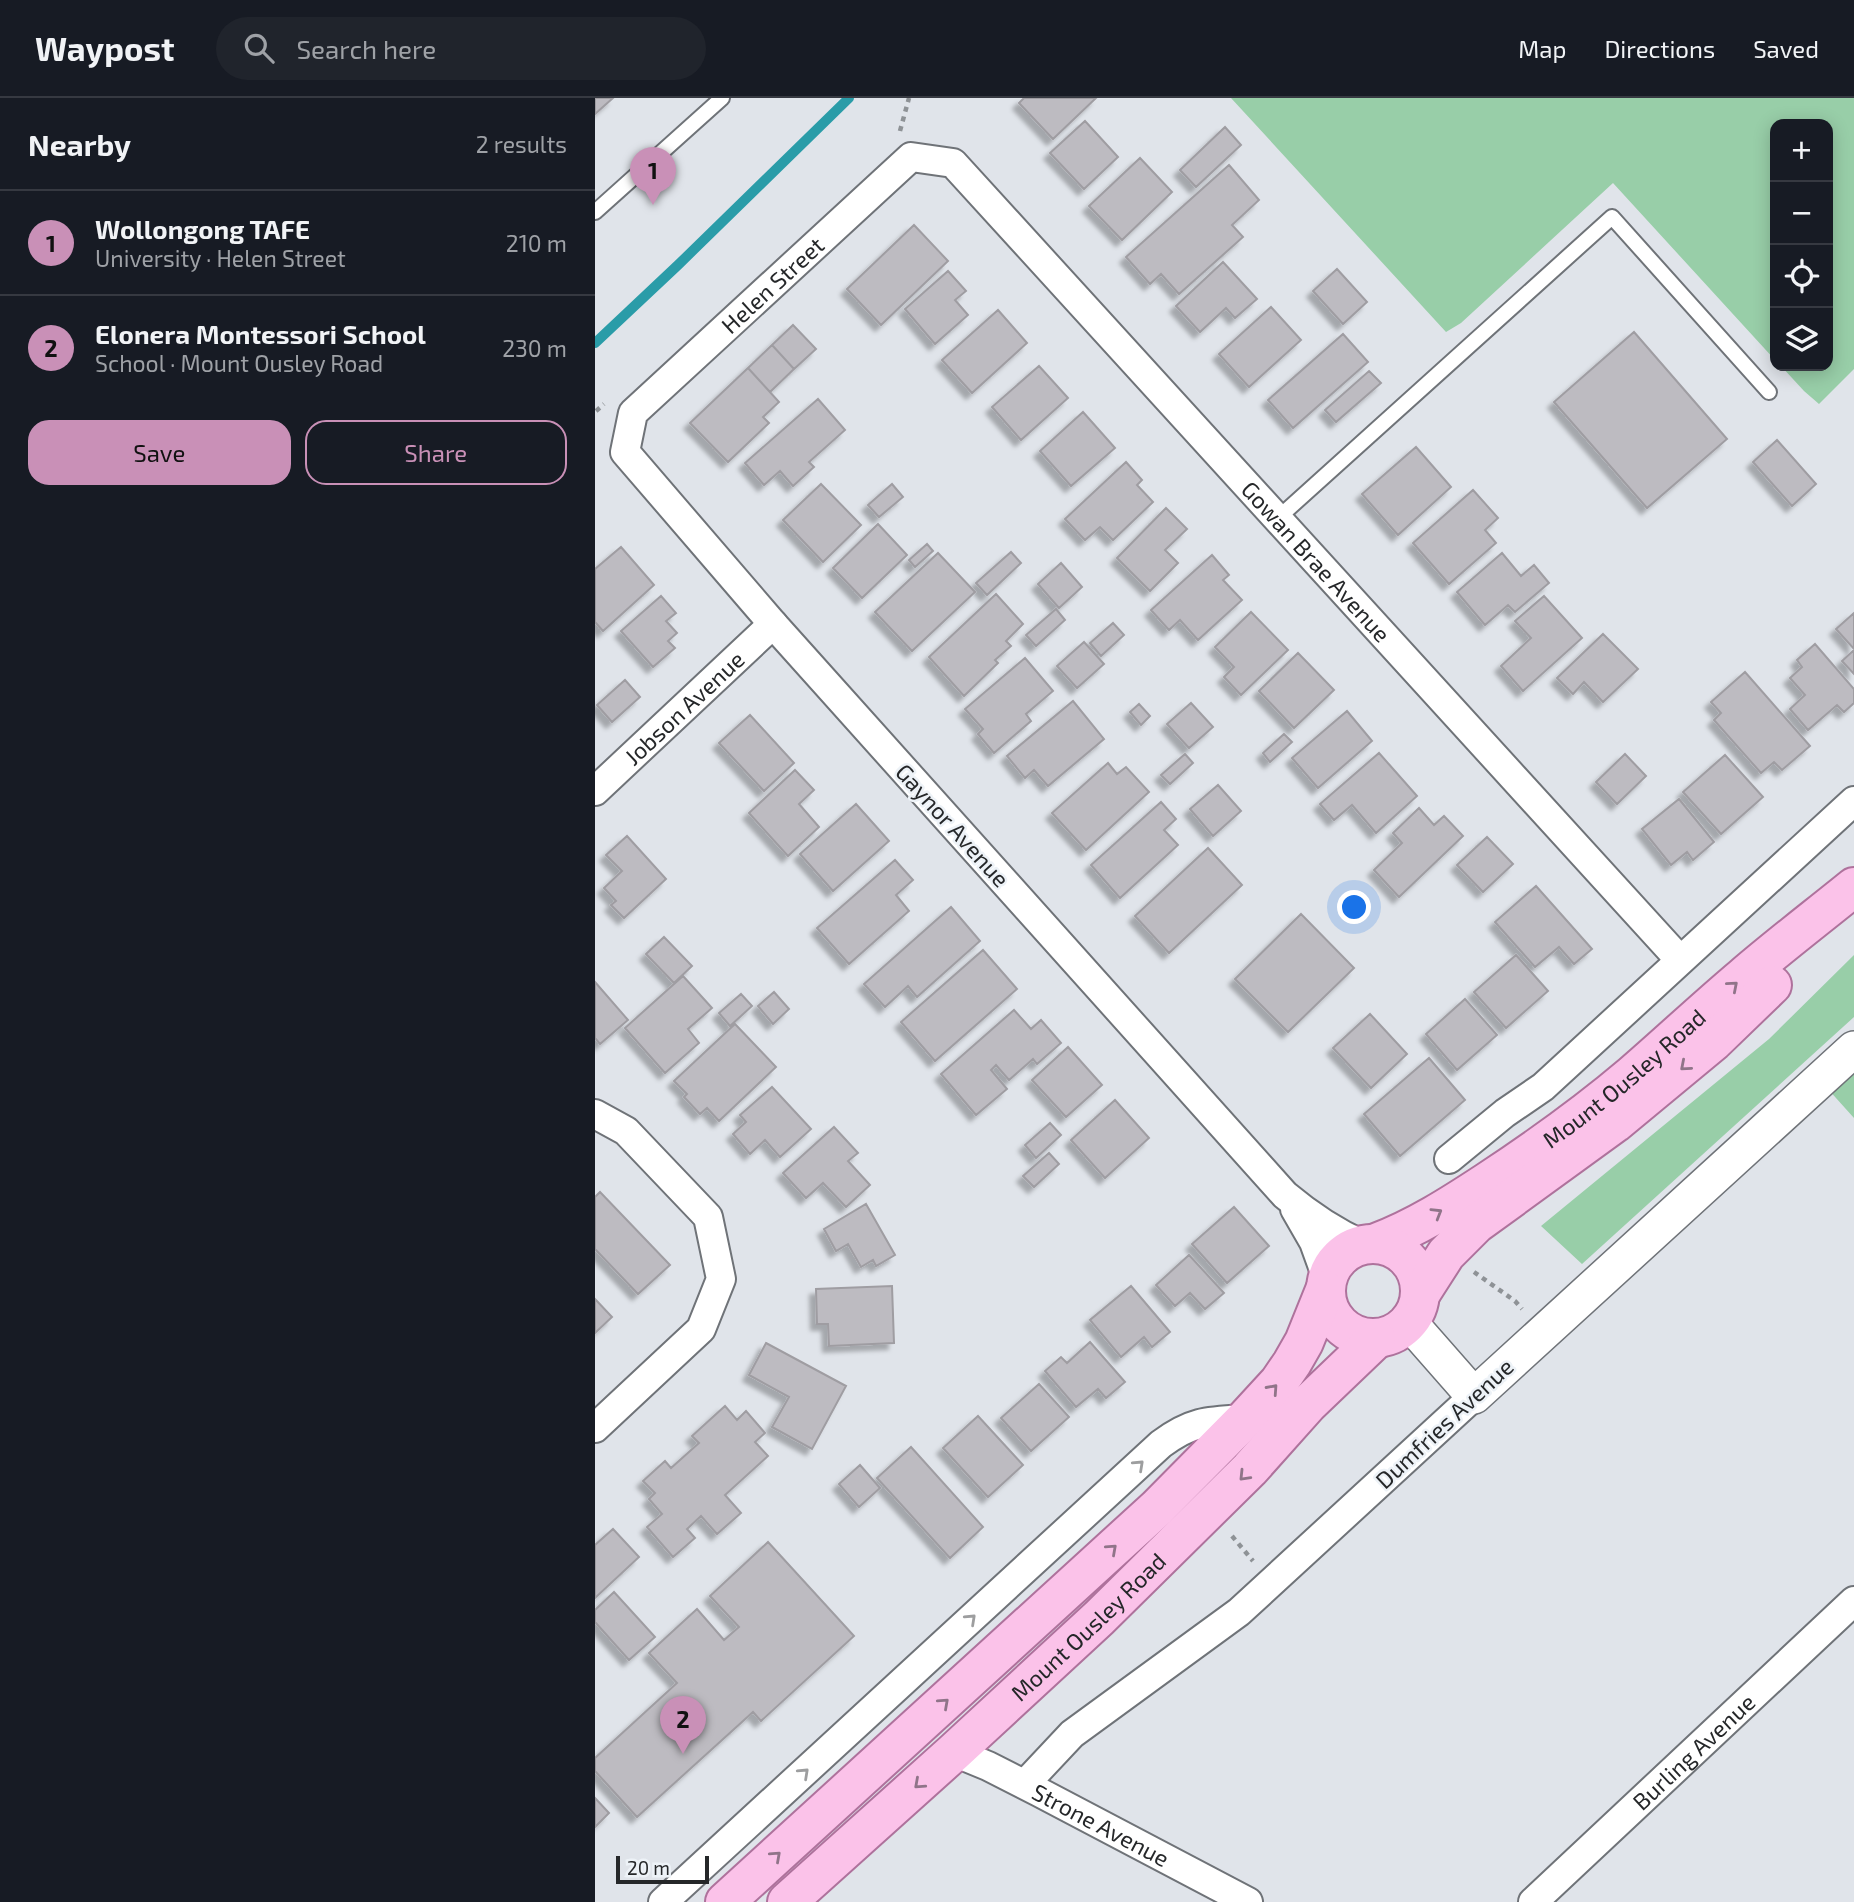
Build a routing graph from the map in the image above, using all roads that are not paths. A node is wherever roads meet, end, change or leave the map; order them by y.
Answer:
1 (722, 98) edge
2 (953, 163) joint
3 (595, 212) edge
4 (1769, 392) dead end
5 (625, 452) joint
6 (1277, 519) junction
7 (773, 624) junction
8 (595, 791) edge
9 (1854, 801) edge
10 (1854, 887) edge
11 (1854, 896) edge
12 (1679, 960) junction
13 (1854, 1049) edge
14 (595, 1114) edge
15 (1449, 1159) dead end
16 (1285, 1195) junction
17 (1370, 1244) junction
18 (1326, 1284) junction
19 (1402, 1318) junction
20 (1474, 1396) junction
21 (1245, 1419) junction
22 (595, 1428) edge
23 (1854, 1601) edge
24 (954, 1752) junction
25 (1025, 1784) junction
26 (663, 1902) edge
27 (725, 1902) edge
28 (787, 1902) edge
29 (1248, 1902) edge
30 (1534, 1902) edge

1 - 3 lane
2 - 5 street, Helen Street
2 - 6 street, Gowan Brae Avenue
4 - 6 lane
5 - 7 street, Gaynor Avenue
6 - 12 street, Gowan Brae Avenue
7 - 8 street, Jobson Avenue
7 - 16 street, Gaynor Avenue
9 - 12 street, Mount Ousley Road
17 -> 10 main road, Mount Ousley Road
11 -> 19 main road, Mount Ousley Road
12 - 15 street, Mount Ousley Road
13 - 20 street, Dumfries Avenue
14 - 22 street
16 - 17 street, Gaynor Avenue
16 - 18 street, Gaynor Avenue
17 - 18 main road
17 - 19 main road
18 - 19 main road
21 -> 18 main road, Mount Ousley Road
19 - 20 street
19 -> 24 main road, Mount Ousley Road
20 - 25 street, Dumfries Avenue
26 -> 21 street
27 -> 21 main road, Mount Ousley Road
23 - 30 street, Burling Avenue
24 - 25 street, Strone Avenue
24 -> 28 main road, Mount Ousley Road
25 - 29 street, Strone Avenue

